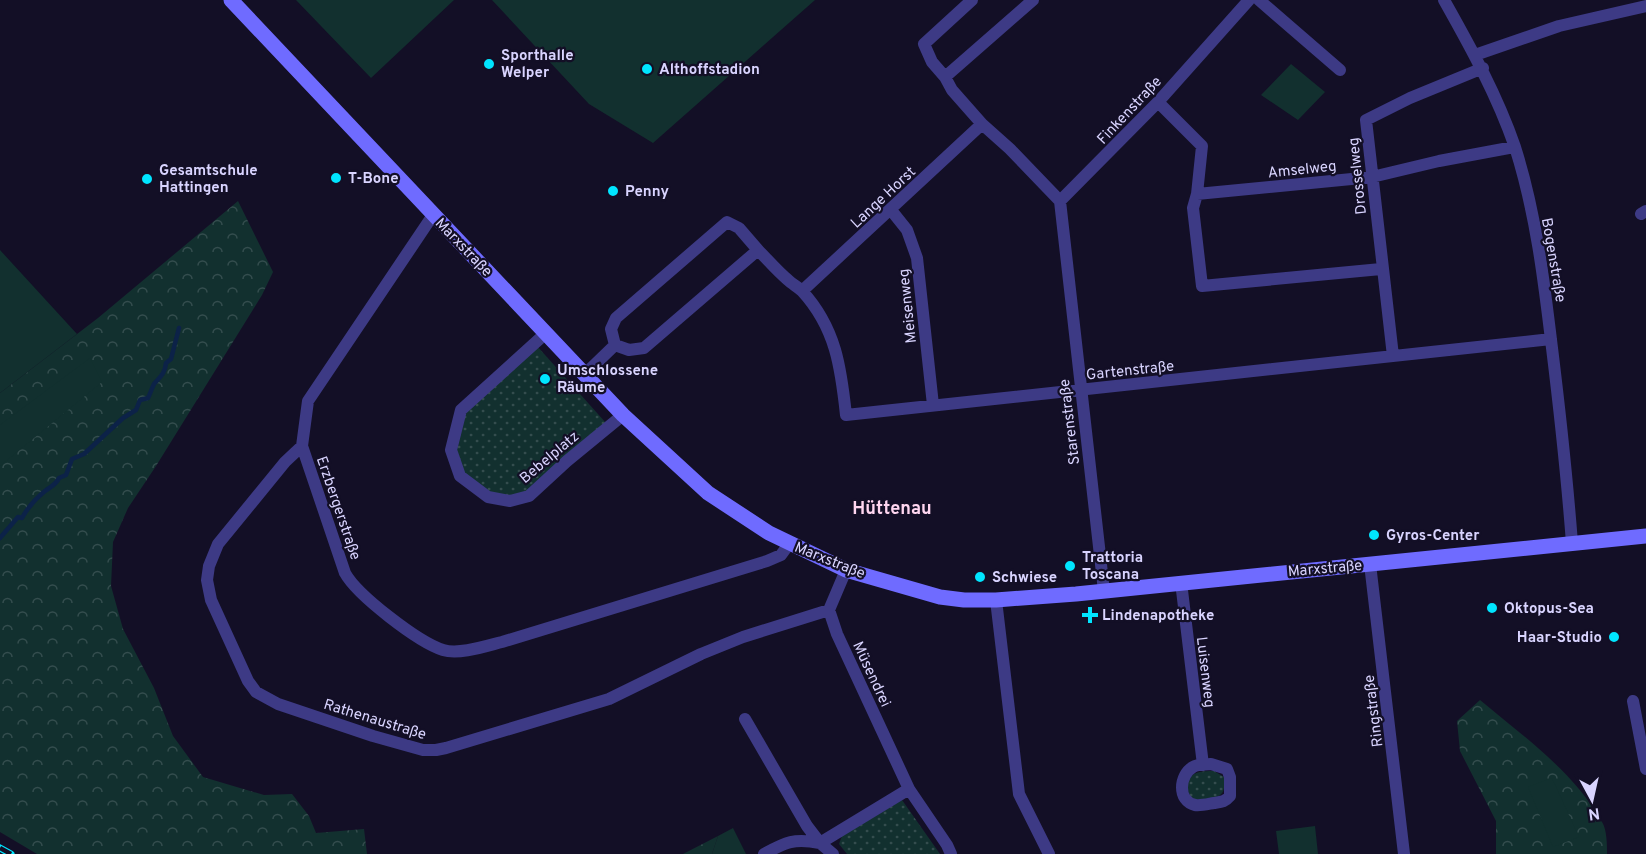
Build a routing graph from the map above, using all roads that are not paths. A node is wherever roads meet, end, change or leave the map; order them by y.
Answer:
1 (231, 0) edge
2 (972, 0) edge
3 (1033, 0) edge
4 (1249, 0) edge
5 (1259, 0) edge
6 (1444, 0) edge
7 (1646, 6) edge
8 (1475, 55) junction
9 (1483, 68) junction
10 (1340, 70) dead end
11 (945, 77) junction
12 (1158, 102) junction
13 (982, 124) junction
14 (1514, 147) junction
15 (1372, 177) junction
16 (1197, 194) junction
17 (1060, 201) junction
18 (891, 210) junction
19 (433, 215) junction
20 (759, 250) junction
21 (1382, 268) junction
22 (802, 291) junction
23 (546, 333) junction
24 (1551, 339) junction
25 (615, 345) junction
26 (1393, 356) junction
27 (585, 374) junction
28 (1080, 390) junction
29 (933, 405) junction
30 (623, 415) junction
31 (302, 446) junction
32 (1646, 536) edge
33 (1572, 543) junction
34 (789, 544) junction
35 (1370, 564) junction
36 (846, 570) junction
37 (1181, 582) junction
38 (1104, 591) junction
39 (996, 600) junction
40 (829, 610) junction
41 (1633, 701) dead end
42 (746, 719) dead end
43 (1203, 765) dead end
44 (1646, 769) edge
45 (909, 789) junction
46 (820, 843) junction
47 (764, 854) edge
48 (833, 854) edge
49 (951, 854) edge
50 (1050, 854) edge
51 (1404, 854) edge

1 - 19 street, Marxstraße
2 - 11 street
3 - 11 street
4 - 12 street, Finkenstraße
5 - 10 street
6 - 8 street, Bogenstraße
7 - 8 street
8 - 9 street, Bogenstraße
9 - 14 street, Bogenstraße
9 - 15 street, Drosselweg
11 - 13 street
12 - 16 street
12 - 17 street, Finkenstraße
13 - 17 street
13 - 18 street, Lange Horst
14 - 15 street, Amselweg
14 - 24 street, Bogenstraße
15 - 16 street, Amselweg
15 - 21 street, Drosselweg
16 - 21 street
17 - 28 street, Starenstraße
18 - 22 street, Lange Horst
18 - 29 street, Meisenweg
19 - 23 street, Marxstraße
19 - 31 street, Erzbergerstraße
20 - 22 street
20 - 25 street
20 - 25 street
21 - 26 street, Drosselweg
22 - 29 street, Gartenstraße
23 - 27 street, Marxstraße
23 - 30 street, Bebelplatz
24 - 26 street, Gartenstraße
24 - 33 street, Bogenstraße
25 - 27 street
26 - 28 street, Gartenstraße
27 - 30 street, Marxstraße
28 - 29 street, Gartenstraße
28 - 38 street, Starenstraße
30 - 34 street, Marxstraße
31 - 34 street, Erzbergerstraße
31 - 40 street, Rathenaustraße
32 - 33 street, Marxstraße
33 - 35 street, Marxstraße
34 - 36 street, Marxstraße
35 - 37 street, Marxstraße
35 - 51 street, Ringstraße
36 - 39 street, Marxstraße
36 - 40 street
37 - 38 street, Marxstraße
37 - 43 street, Luisenweg
38 - 39 street, Marxstraße
39 - 50 street
40 - 45 street, Müsendrei
41 - 44 street
42 - 46 street
45 - 46 street
45 - 49 street, Müsendrei
46 - 47 street
46 - 48 street

